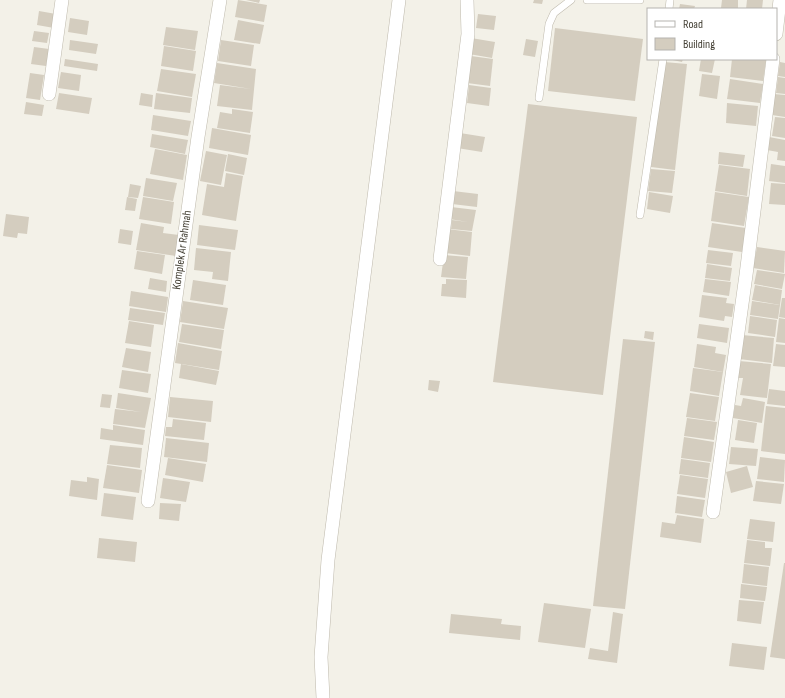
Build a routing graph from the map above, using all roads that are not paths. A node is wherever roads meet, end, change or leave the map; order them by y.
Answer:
1 (62, 0) edge
2 (220, 0) edge
3 (399, 0) edge
4 (467, 0) edge
5 (571, 0) edge
6 (587, 0) edge
7 (640, 0) edge
8 (780, 0) edge
9 (777, 26) edge
10 (662, 60) edge
11 (773, 60) edge
12 (49, 94) dead end
13 (539, 98) dead end
14 (640, 215) dead end
15 (440, 259) dead end
16 (148, 501) dead end
17 (713, 512) dead end
18 (323, 698) edge

1 - 12 street
2 - 16 street, Komplek Ar Rahmah
3 - 18 street
4 - 15 street
5 - 13 lane
6 - 7 lane
8 - 9 street
10 - 14 lane
11 - 17 street

